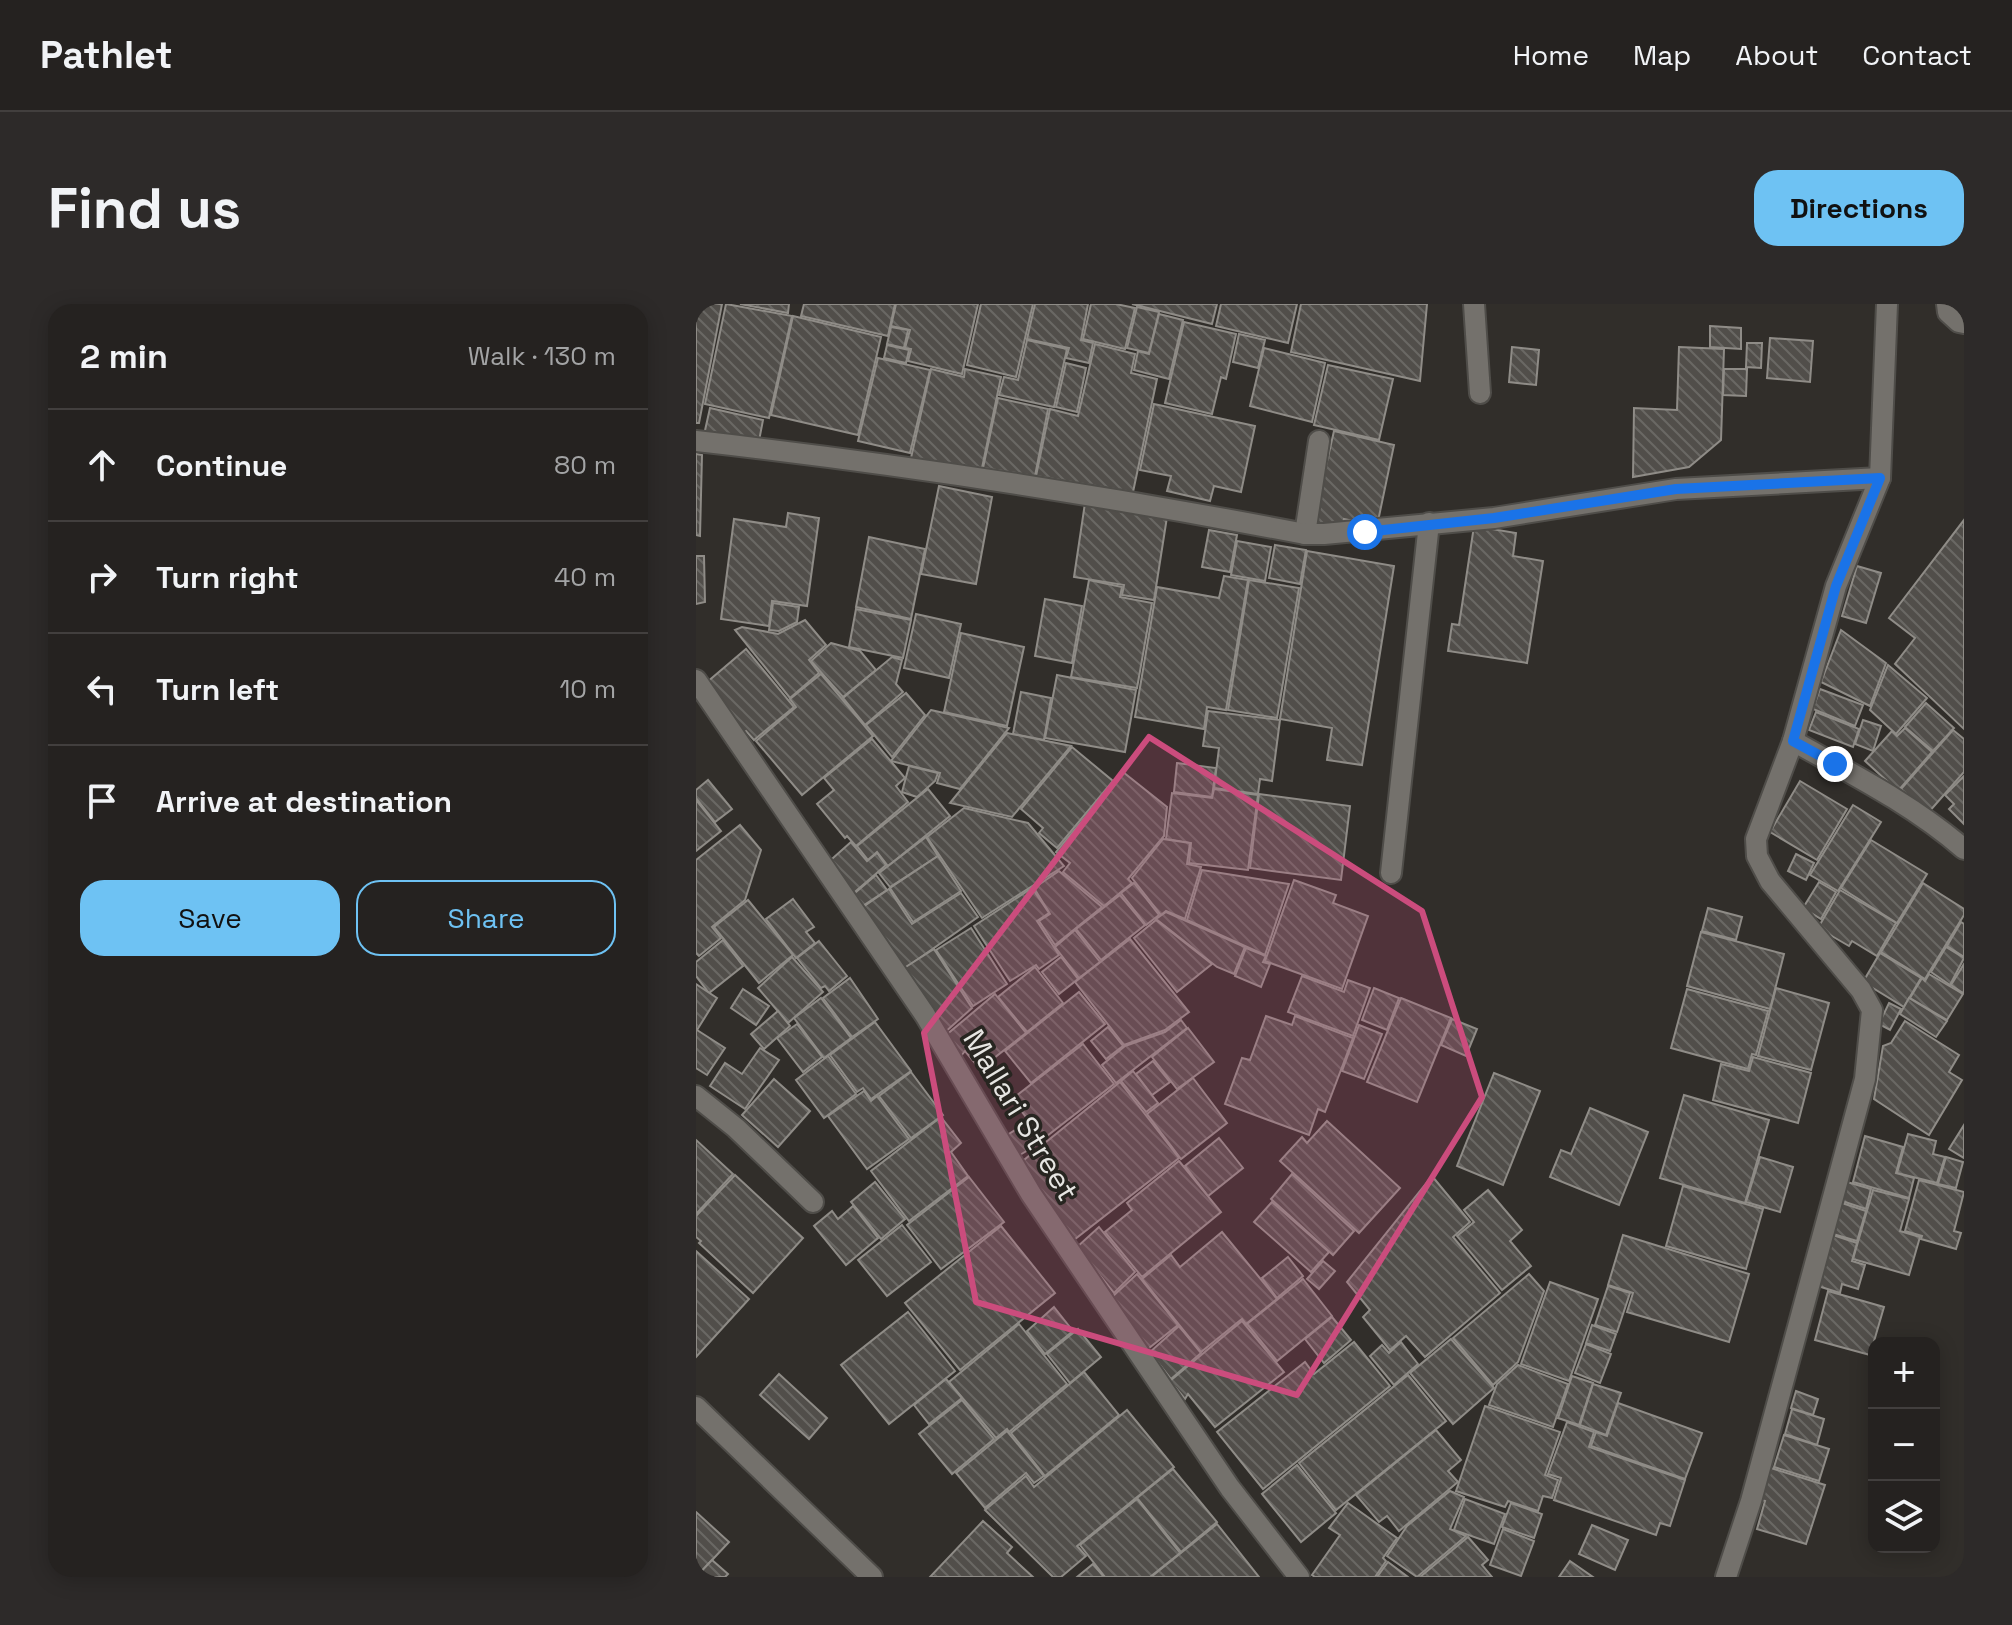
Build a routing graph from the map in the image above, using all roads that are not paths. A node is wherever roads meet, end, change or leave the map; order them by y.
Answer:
1 (1474, 304) edge
2 (1887, 304) edge
3 (1947, 304) edge
4 (1964, 323) edge
5 (1480, 393) dead end
6 (696, 441) edge
7 (1319, 441) dead end
8 (1880, 478) junction
9 (1429, 523) junction
10 (1305, 534) junction
11 (696, 680) edge
12 (1793, 741) junction
13 (1964, 849) edge
14 (1391, 873) dead end
15 (696, 1096) edge
16 (813, 1202) dead end
17 (696, 1407) edge
18 (872, 1577) edge
19 (1299, 1577) edge
20 (1726, 1577) edge

1 - 5 street
2 - 8 street
3 - 4 street
6 - 10 street
7 - 10 street
8 - 9 street
8 - 12 street
9 - 10 street
9 - 14 street
11 - 19 street, Mallari Street
12 - 13 street
12 - 20 street
15 - 16 street
17 - 18 street

